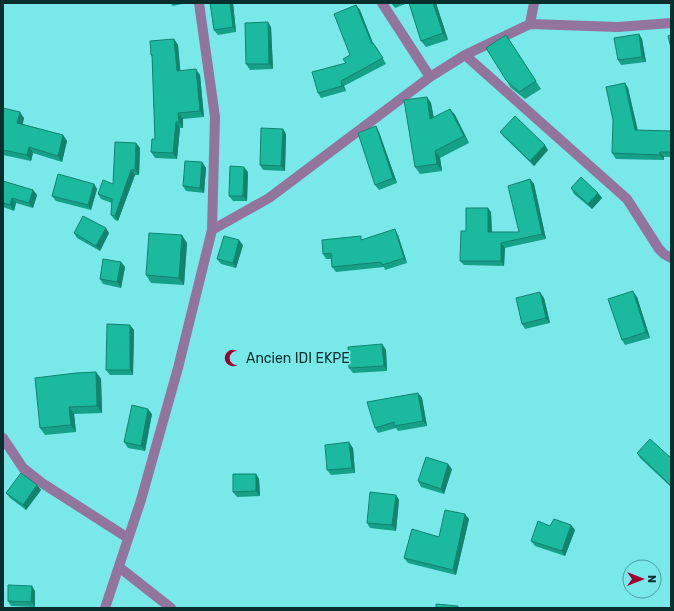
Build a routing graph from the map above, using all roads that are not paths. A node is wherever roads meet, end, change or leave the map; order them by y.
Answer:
1 (199, 3) edge
2 (382, 3) edge
3 (534, 3) edge
4 (671, 23) edge
5 (530, 24) junction
6 (465, 55) junction
7 (430, 77) junction
8 (212, 230) junction
9 (671, 258) edge
10 (3, 438) edge
11 (128, 538) junction
12 (119, 567) junction
13 (105, 608) edge
14 (171, 608) edge

1 - 8 street
2 - 7 street
3 - 5 street
4 - 5 street
5 - 6 street
6 - 7 street
6 - 9 street
7 - 8 street
8 - 11 street
10 - 11 street
11 - 12 street
12 - 13 street
12 - 14 street

